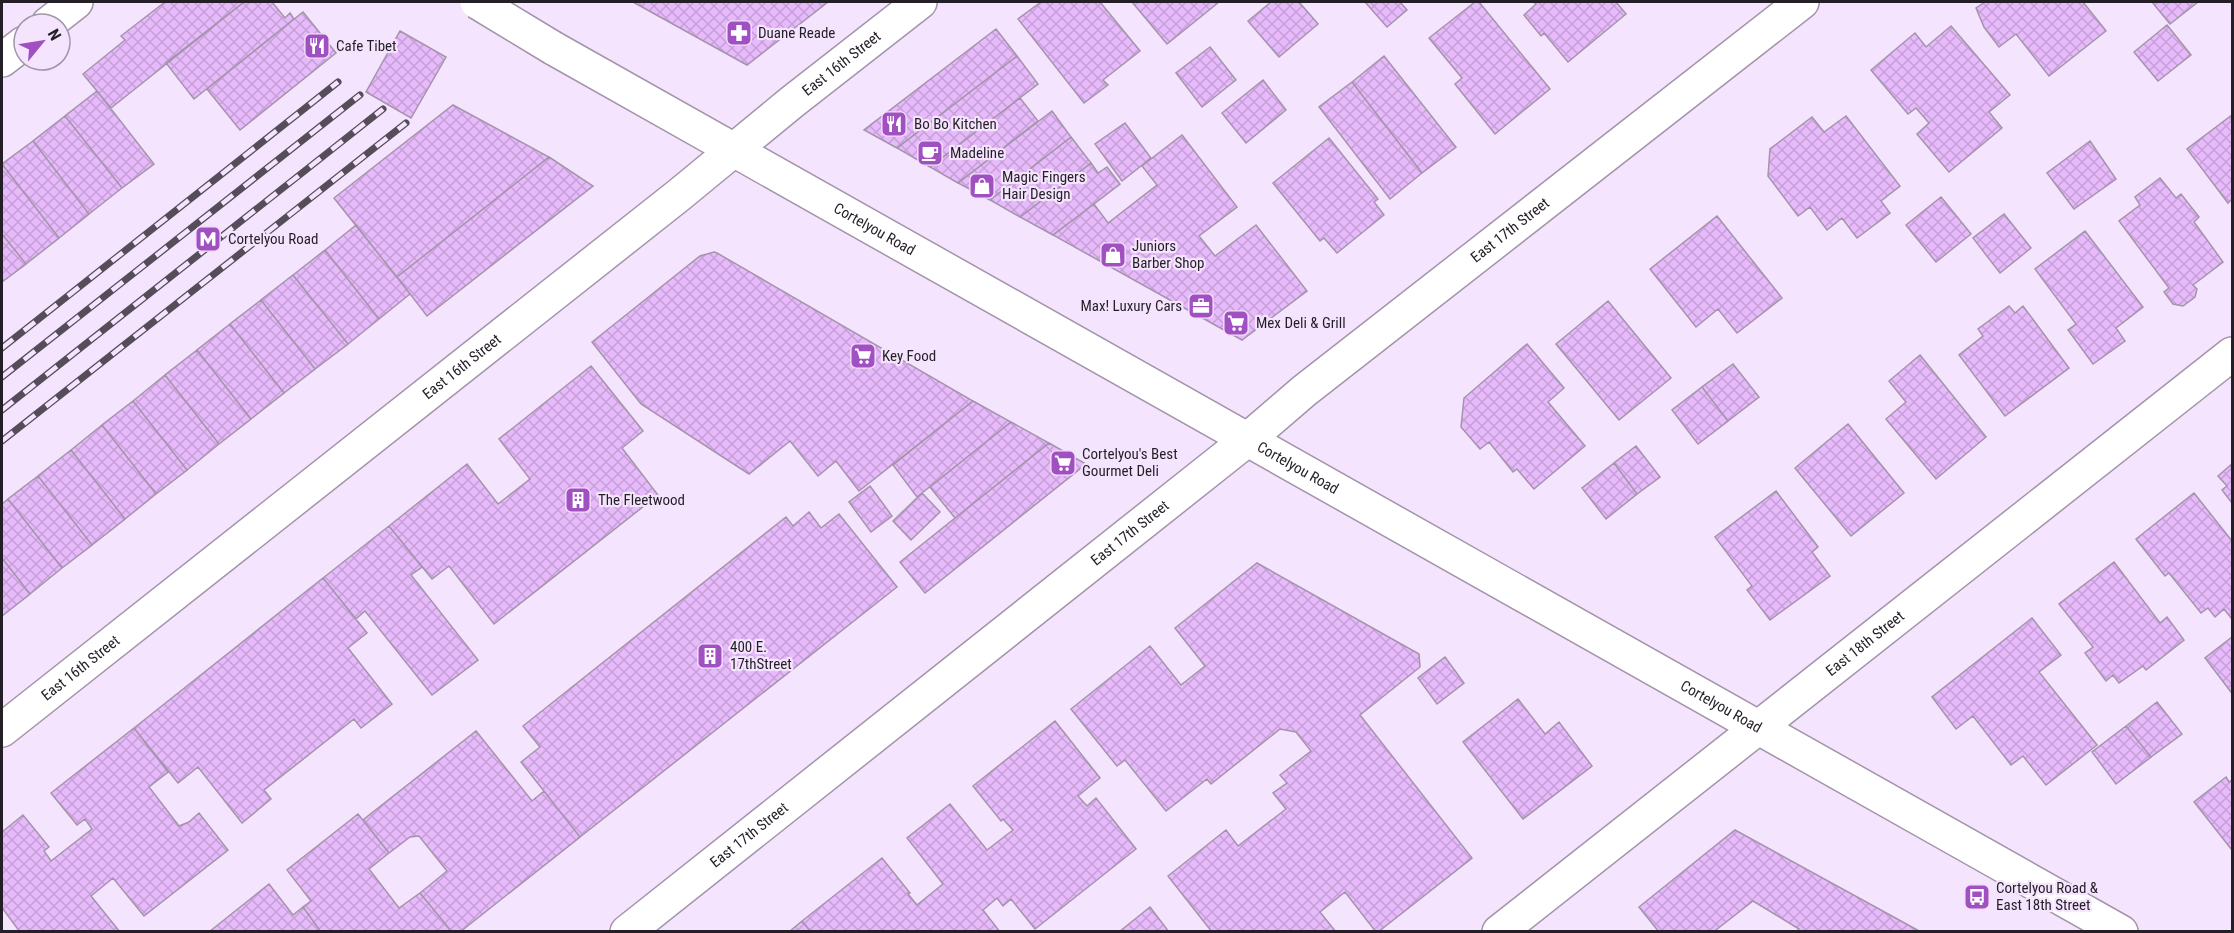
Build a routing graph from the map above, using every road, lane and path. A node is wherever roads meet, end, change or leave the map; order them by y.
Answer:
1 (76, 2) edge
2 (477, 2) edge
3 (920, 2) edge
4 (1802, 2) edge
5 (63, 12) edge
6 (734, 150) junction
7 (2232, 354) edge
8 (1247, 440) junction
9 (1756, 727) junction
10 (2, 730) edge
11 (627, 932) edge
12 (1499, 932) edge
13 (2121, 932) edge

1 - 5 street
2 - 6 street, Cortelyou Road, bridge
3 - 6 street, East 16th Street
4 - 8 street, East 17th Street
6 - 8 street, Cortelyou Road
6 - 10 street, East 16th Street
7 - 9 street, East 18th Street
8 - 9 street, Cortelyou Road
8 - 11 street, East 17th Street
9 - 12 street, East 18th Street
9 - 13 street, Cortelyou Road

